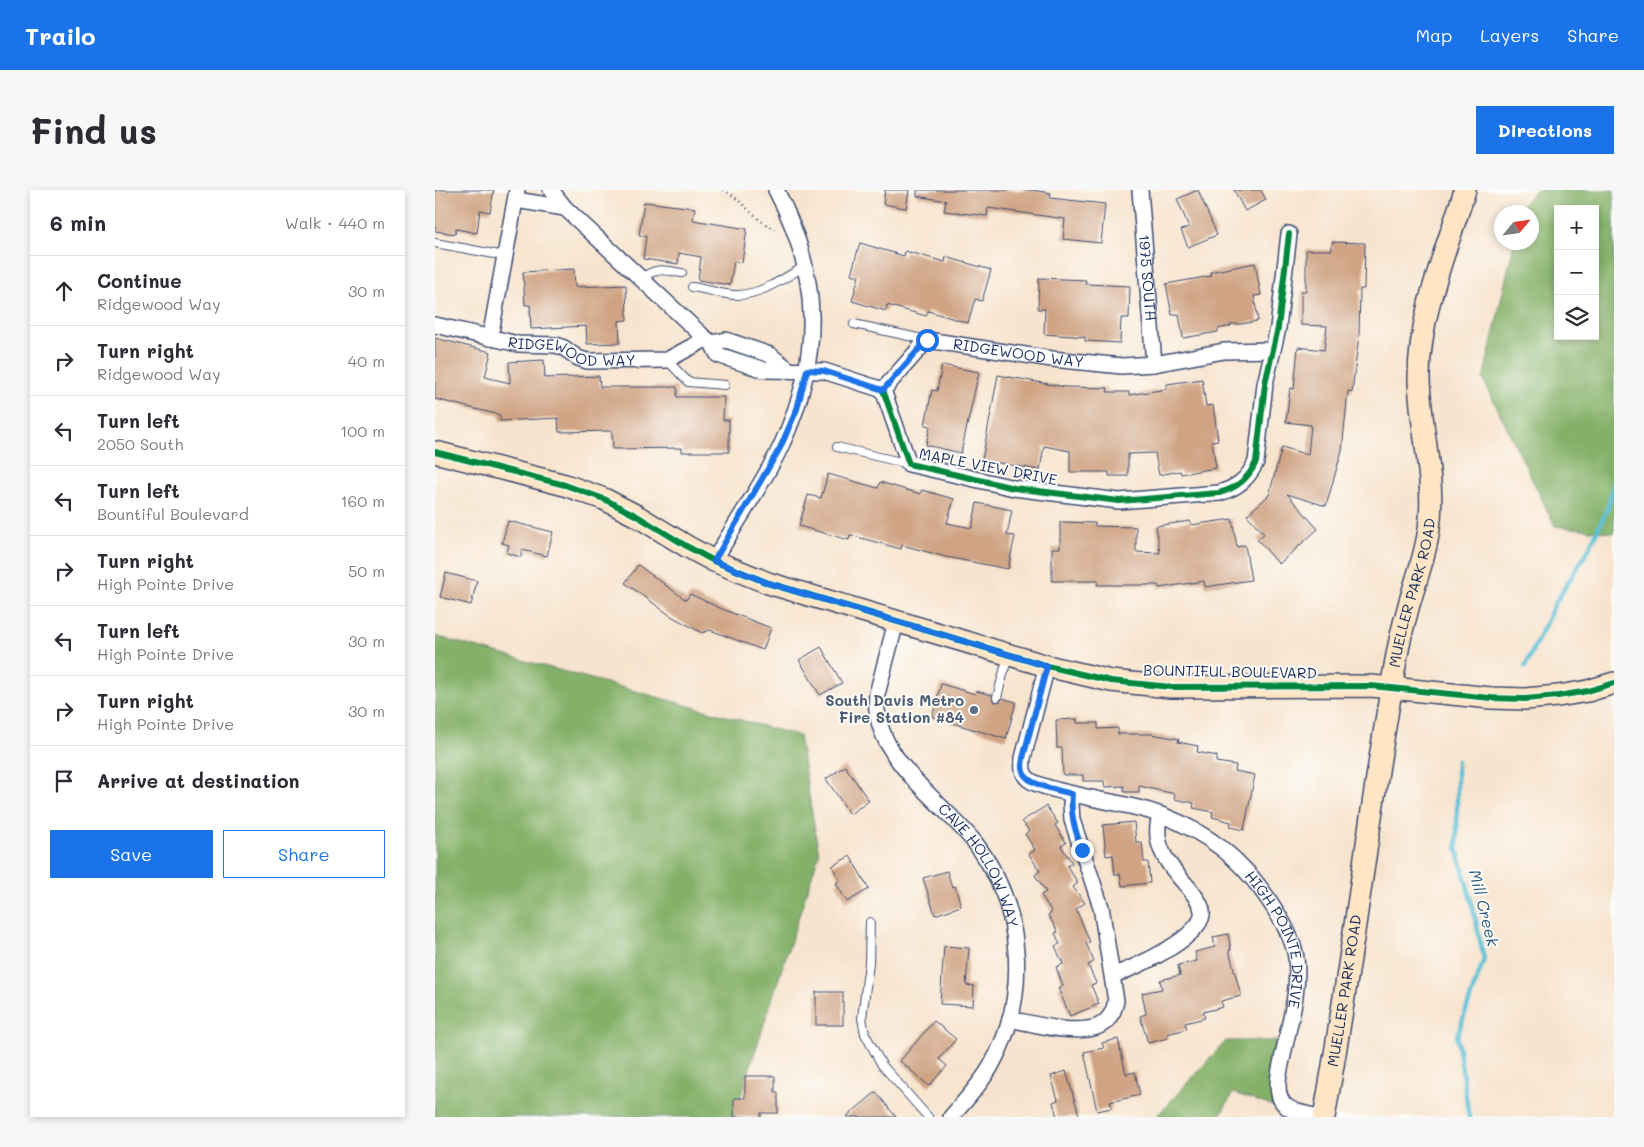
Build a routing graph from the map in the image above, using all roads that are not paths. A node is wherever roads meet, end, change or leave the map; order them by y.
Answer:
1 (551, 190) edge
2 (776, 190) edge
3 (1140, 190) edge
4 (1465, 190) edge
5 (517, 195) edge
6 (565, 208) junction
7 (1289, 234) dead end
8 (435, 243) edge
9 (505, 256) junction
10 (805, 266) junction
11 (682, 273) dead end
12 (641, 278) junction
13 (692, 287) dead end
14 (435, 324) edge
15 (854, 324) dead end
16 (490, 338) junction
17 (927, 340) junction
18 (709, 341) junction
19 (1273, 350) junction
20 (667, 360) junction
21 (1154, 364) junction
22 (807, 370) junction
23 (725, 385) dead end
24 (883, 390) junction
25 (837, 447) dead end
26 (435, 452) edge
27 (909, 464) junction
28 (714, 561) junction
29 (896, 622) junction
30 (1009, 654) junction
31 (1047, 666) junction
32 (1614, 682) edge
33 (1392, 688) junction
34 (997, 697) dead end
35 (1072, 794) junction
36 (1160, 816) junction
37 (869, 922) dead end
38 (1113, 976) junction
39 (1010, 1019) junction
40 (928, 1117) edge
41 (951, 1117) edge
42 (1318, 1117) edge
43 (1324, 1117) edge

1 - 6 street
2 - 10 street
3 - 21 street, 1975 SOUTH
4 - 33 main road, MUELLER PARK ROAD
5 - 6 street
5 - 9 street
6 - 12 street
7 - 19 street, MAPLE VIEW DRIVE
8 - 9 lane
9 - 16 street
10 - 13 lane
10 - 22 street
11 - 12 lane
12 - 18 street
14 - 16 street, RIDGEWOOD WAY
15 - 17 lane
16 - 20 street, RIDGEWOOD WAY
17 - 21 street, RIDGEWOOD WAY
17 - 24 street
18 - 20 street, RIDGEWOOD WAY
18 - 22 street
19 - 21 street, RIDGEWOOD WAY
19 - 27 street, MAPLE VIEW DRIVE
20 - 23 lane
22 - 24 street
22 - 28 street
24 - 27 street, MAPLE VIEW DRIVE
25 - 27 lane
26 - 28 main road, BOUNTIFUL BOULEVARD
28 - 29 main road, BOUNTIFUL BOULEVARD
29 - 30 main road, BOUNTIFUL BOULEVARD
29 - 39 street, CAVE HOLLOW WAY
30 - 31 main road, BOUNTIFUL BOULEVARD
30 - 34 lane
31 - 33 main road, BOUNTIFUL BOULEVARD
31 - 35 street, HIGH POINTE DRIVE
32 - 33 main road, BOUNTIFUL BOULEVARD
33 - 43 main road, MUELLER PARK ROAD
35 - 36 street, HIGH POINTE DRIVE
35 - 38 street
36 - 38 street
36 - 42 street, HIGH POINTE DRIVE
37 - 40 lane
38 - 39 street
39 - 41 street, CAVE HOLLOW WAY

